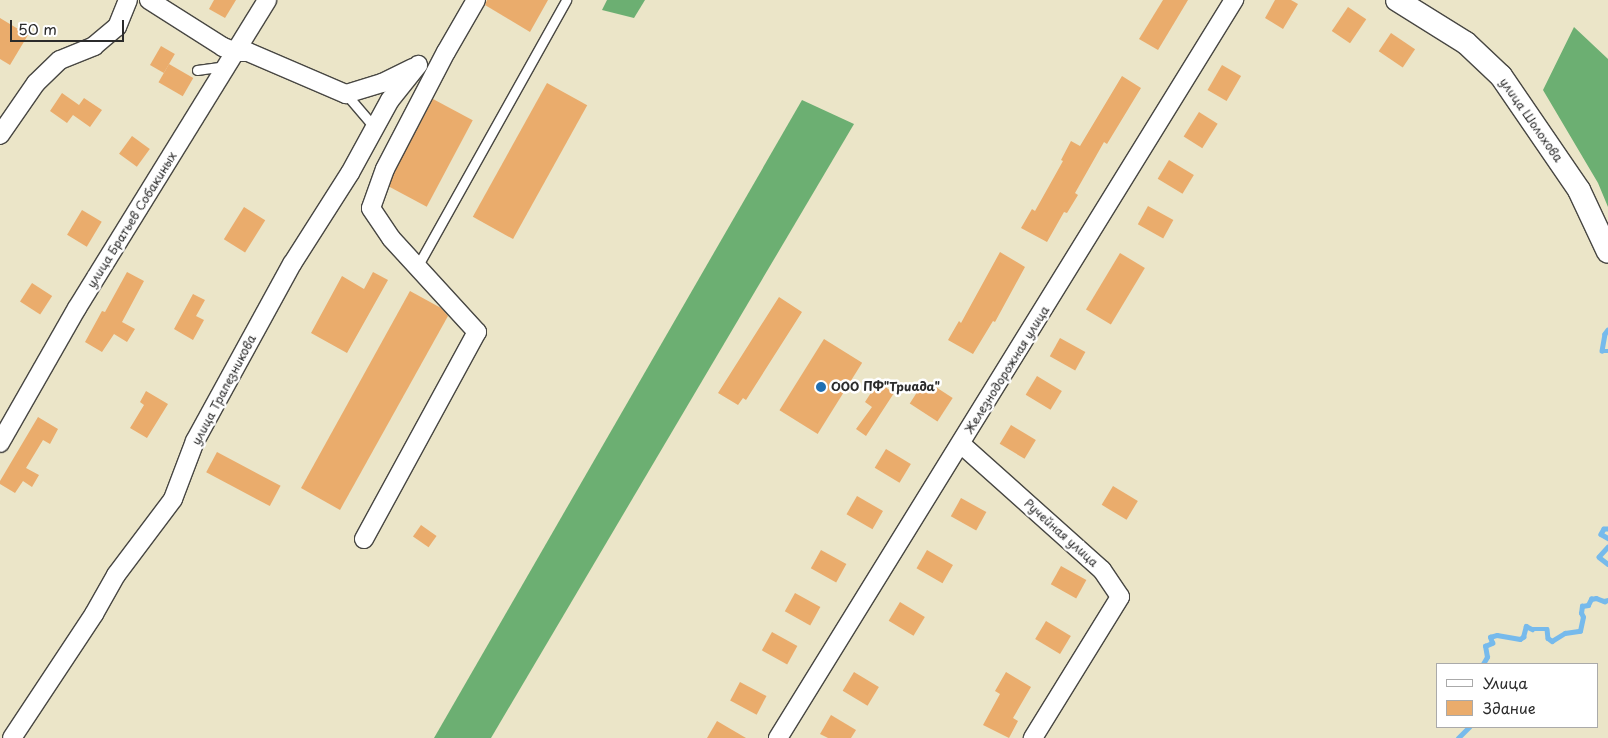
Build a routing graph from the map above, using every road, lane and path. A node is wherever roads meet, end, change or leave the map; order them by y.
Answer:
1 (128, 0) edge
2 (149, 0) edge
3 (267, 0) edge
4 (476, 0) edge
5 (566, 0) edge
6 (1234, 0) edge
7 (1397, 0) edge
8 (446, 52) junction
9 (232, 59) junction
10 (418, 65) junction
11 (197, 70) dead end
12 (346, 94) junction
13 (375, 128) junction
14 (0, 135) edge
15 (1608, 252) edge
16 (418, 267) junction
17 (0, 443) edge
18 (962, 444) junction
19 (364, 539) dead end
20 (12, 738) edge
21 (778, 738) edge
22 (1033, 738) edge

1 - 14 street
2 - 9 street
3 - 9 street, улица Братьев Собакиных
4 - 8 street
5 - 16 lane
6 - 18 street, Железнодорожная улица
7 - 15 street, улица Шолохова
8 - 10 street
8 - 16 street
9 - 11 lane
9 - 12 street
9 - 17 street, улица Братьев Собакиных
10 - 12 street
10 - 13 street, улица Трапезникова
12 - 13 lane
13 - 20 street, улица Трапезникова
16 - 19 street
18 - 21 street, Железнодорожная улица
18 - 22 street, Ручейная улица

